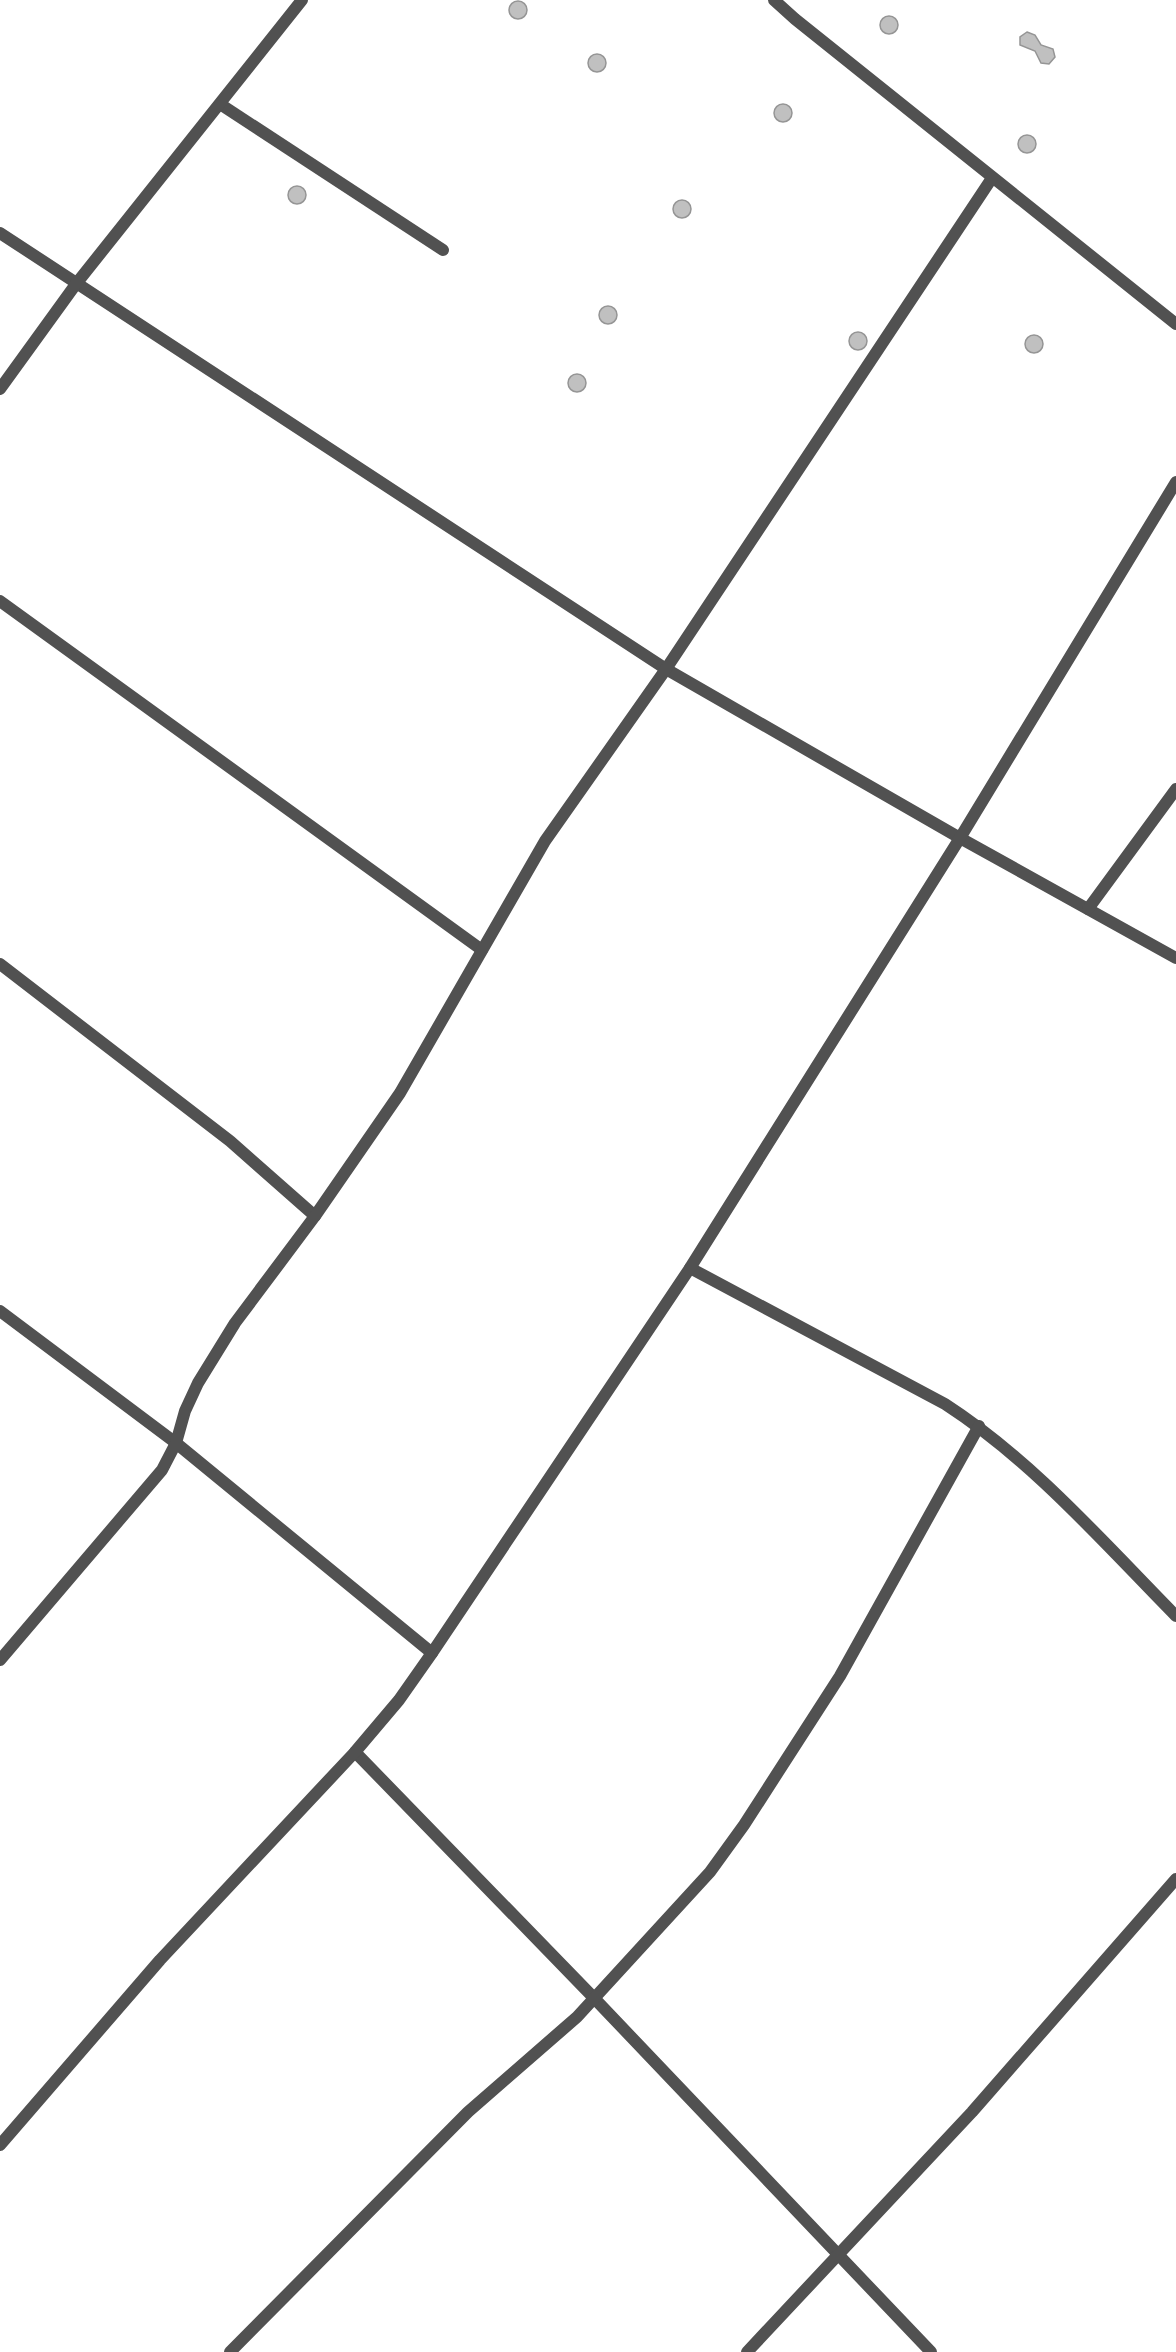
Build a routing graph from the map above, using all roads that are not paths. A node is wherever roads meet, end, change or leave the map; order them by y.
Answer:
1 (302, 0) edge
2 (774, 0) edge
3 (220, 104) junction
4 (992, 178) junction
5 (0, 233) edge
6 (443, 250) dead end
7 (76, 284) junction
8 (1176, 324) edge
9 (0, 389) edge
10 (1176, 483) edge
11 (0, 601) edge
12 (666, 669) junction
13 (1176, 789) edge
14 (960, 838) junction
15 (1088, 909) junction
16 (482, 950) junction
17 (1176, 958) edge
18 (0, 964) edge
19 (315, 1216) junction
20 (690, 1268) junction
21 (0, 1311) edge
22 (979, 1426) junction
23 (176, 1443) junction
24 (1176, 1616) edge
25 (432, 1653) junction
26 (0, 1660) edge
27 (355, 1752) junction
28 (1176, 1879) edge
29 (594, 1998) junction
30 (0, 2145) edge
31 (837, 2253) junction
32 (231, 2352) edge
33 (747, 2352) edge
34 (931, 2352) edge

1 - 3 street
2 - 4 street
3 - 6 street
3 - 7 street
4 - 8 street
4 - 12 street
5 - 7 street
7 - 9 street
7 - 12 street
10 - 14 street
11 - 16 street
12 - 14 street
12 - 16 street
13 - 15 street
14 - 15 street
14 - 20 street
15 - 17 street
16 - 19 street
18 - 19 street
19 - 23 street
20 - 22 street
20 - 25 street
21 - 23 street
22 - 24 street
22 - 29 street
23 - 25 street
23 - 26 street
25 - 27 street
27 - 29 street
27 - 30 street
28 - 31 street
29 - 31 street
29 - 32 street
31 - 33 street
31 - 34 street

